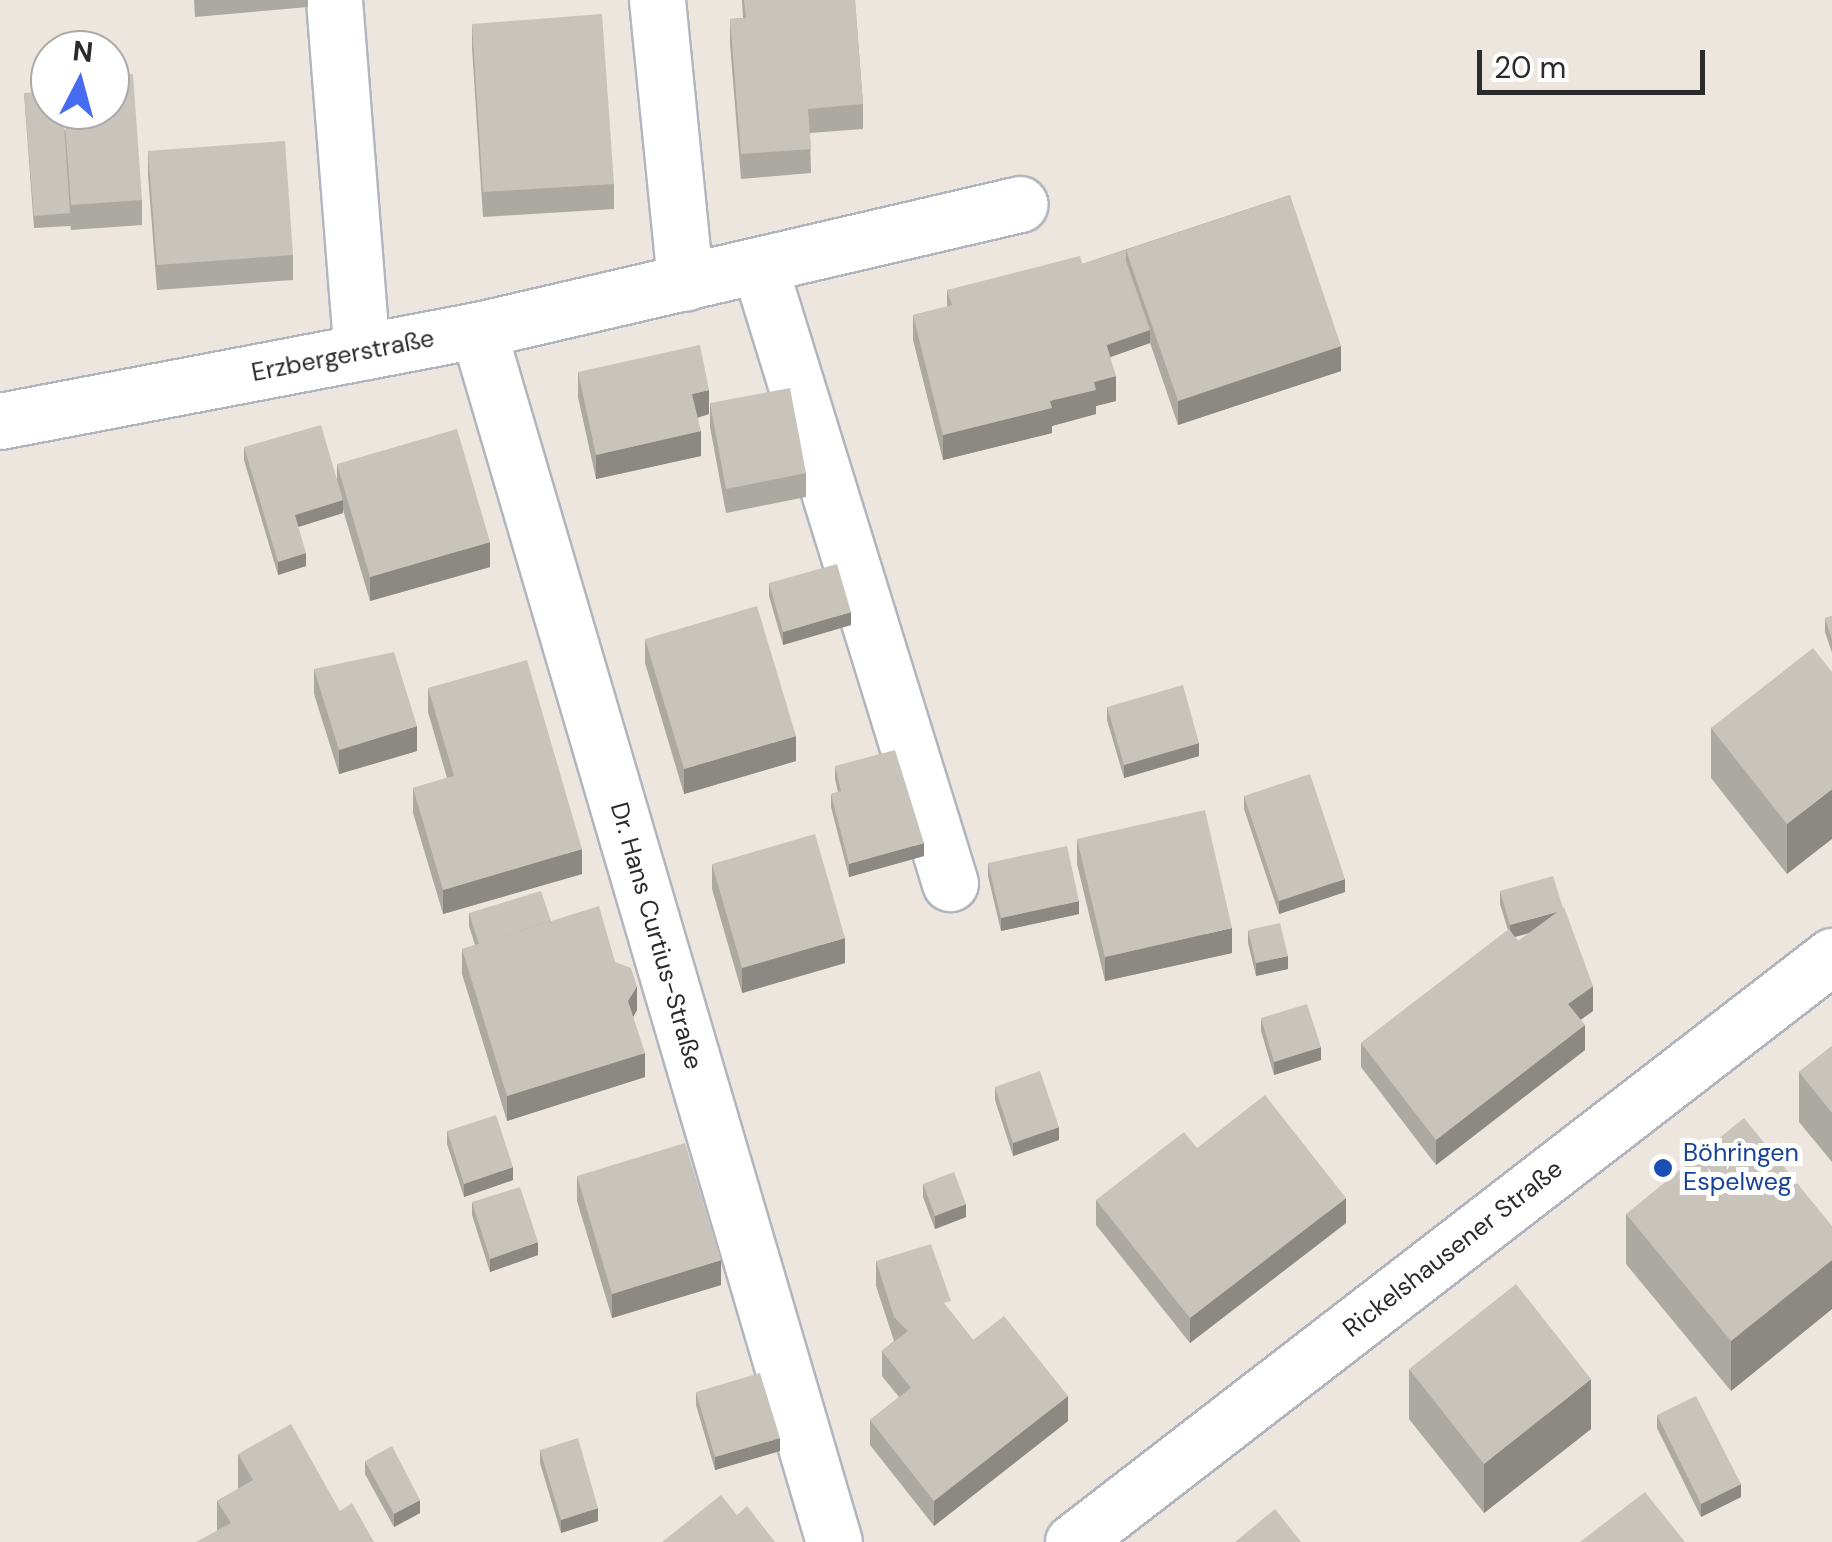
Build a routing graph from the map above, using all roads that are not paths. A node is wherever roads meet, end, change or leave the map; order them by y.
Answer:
1 (334, 0) edge
2 (657, 0) edge
3 (1020, 204) dead end
4 (758, 265) junction
5 (685, 283) junction
6 (478, 330) junction
7 (362, 352) junction
8 (0, 421) edge
9 (950, 884) dead end
10 (1832, 956) edge
11 (834, 1542) edge
12 (1073, 1542) edge

1 - 7 street
2 - 5 street
3 - 4 street, Erzbergerstraße
4 - 5 street, Erzbergerstraße
4 - 9 street
5 - 6 street, Erzbergerstraße
6 - 7 street, Erzbergerstraße
6 - 11 street, Dr. Hans Curtius-Straße
7 - 8 street, Erzbergerstraße
10 - 12 street, Rickelshausener Straße

